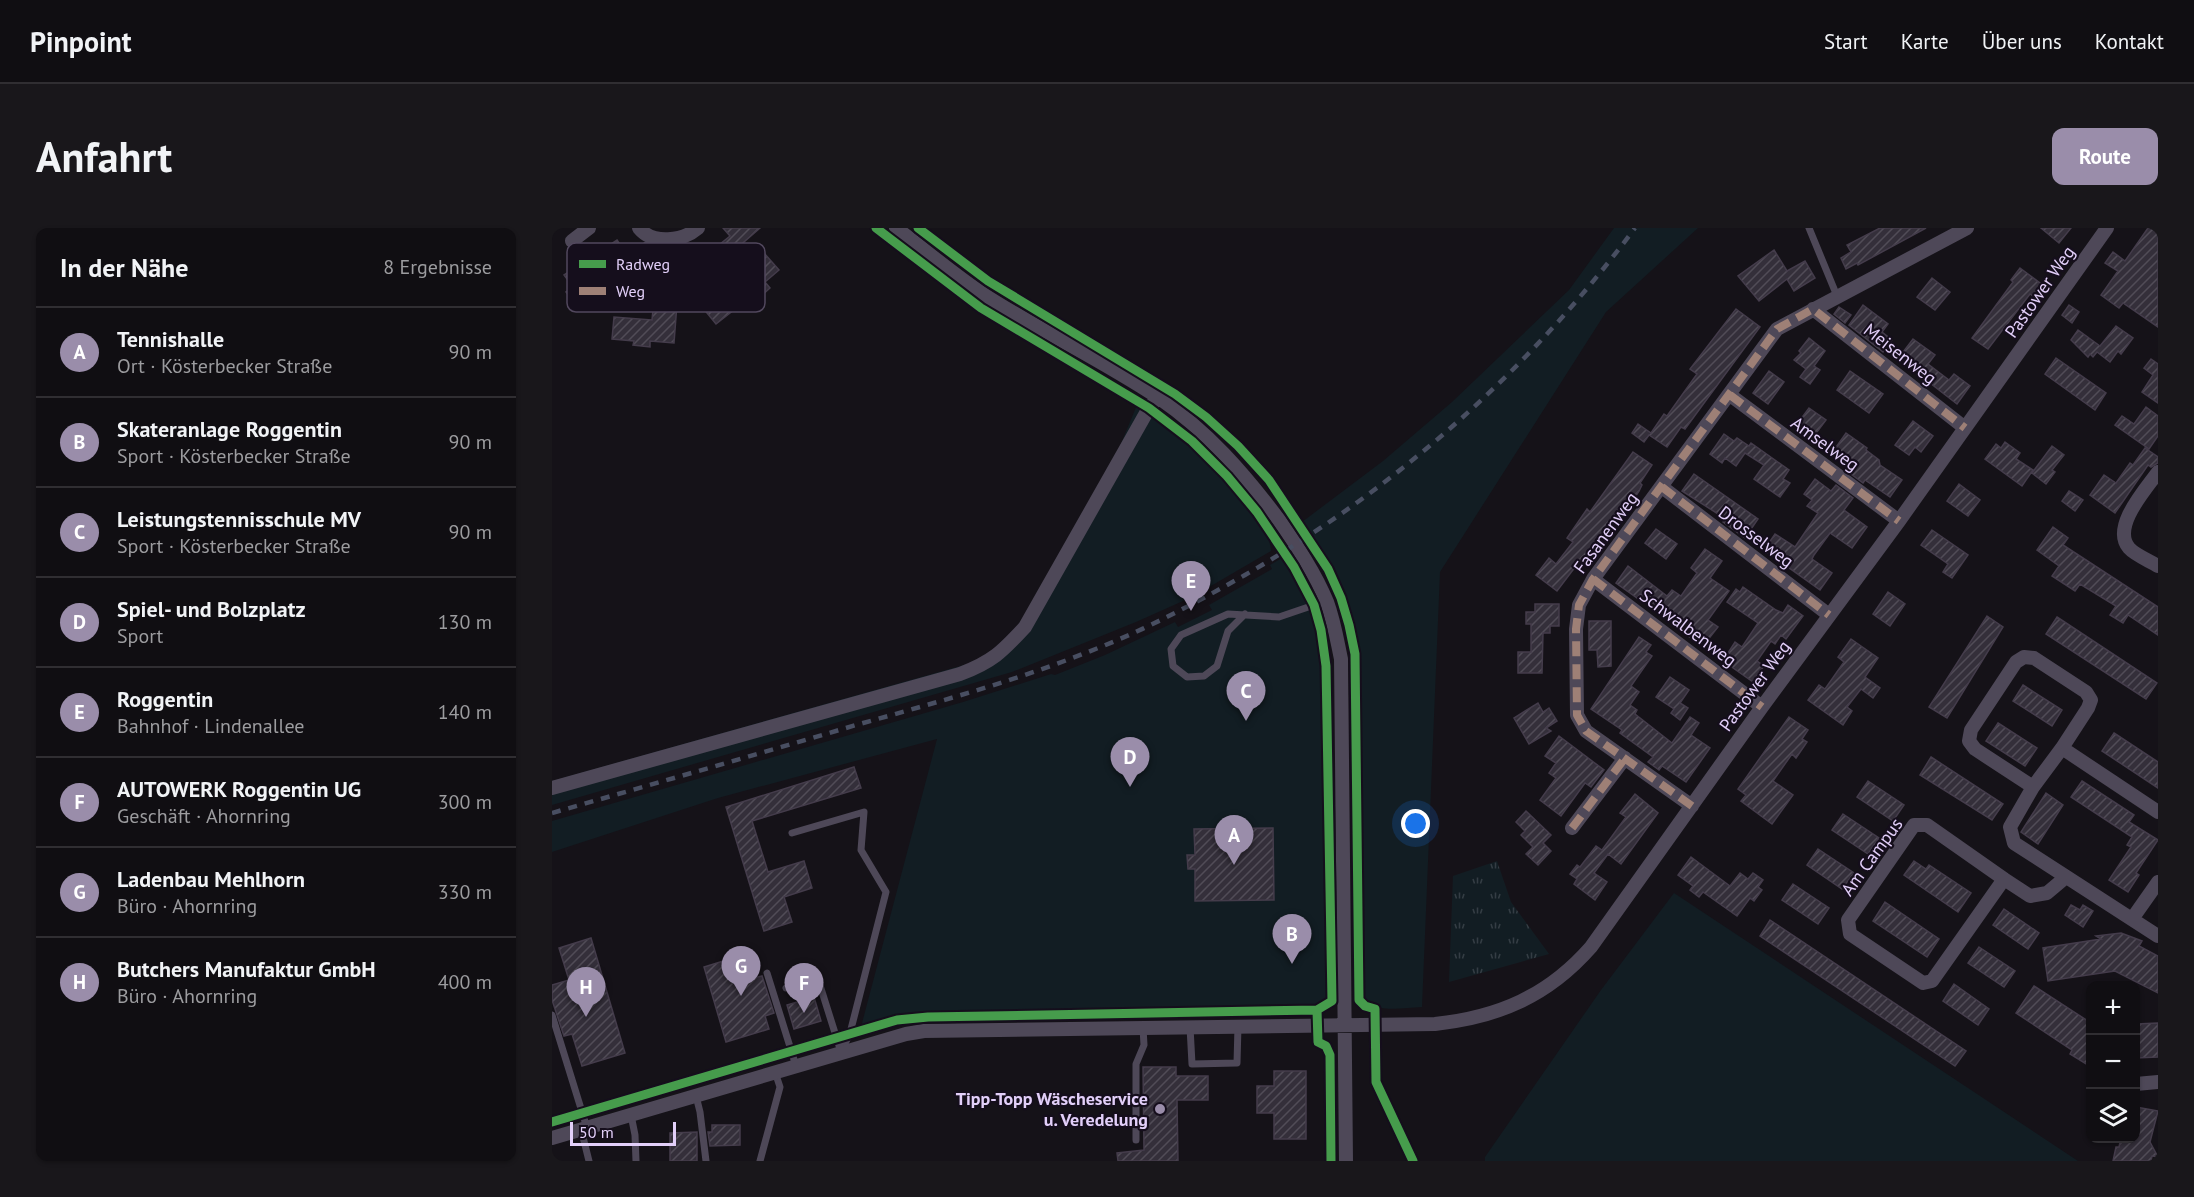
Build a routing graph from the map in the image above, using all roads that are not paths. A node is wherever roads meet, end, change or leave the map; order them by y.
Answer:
1 (589, 228) edge
2 (639, 228) edge
3 (698, 228) edge
4 (896, 228) edge
5 (1809, 228) edge
6 (2107, 228) edge
7 (1963, 229) edge
8 (651, 238) junction
9 (572, 241) dead end
10 (651, 243) edge
11 (1837, 296) junction
12 (1813, 309) junction
13 (1730, 396) junction
14 (1158, 398) junction
15 (1965, 428) junction
16 (2158, 472) edge
17 (1662, 487) junction
18 (1899, 521) junction
19 (2158, 566) edge
20 (1593, 579) junction
21 (1326, 601) junction
22 (1245, 614) junction
23 (1830, 615) junction
24 (1762, 707) junction
25 (2062, 748) junction
26 (1625, 758) junction
27 (2033, 787) junction
28 (552, 788) edge
29 (1692, 806) junction
30 (2158, 812) edge
31 (1572, 828) dead end
32 (792, 833) dead end
33 (2066, 877) junction
34 (2004, 879) junction
35 (2158, 882) edge
36 (2132, 919) junction
37 (2158, 936) edge
38 (767, 973) dead end
39 (786, 988) dead end
40 (552, 1016) edge
41 (1344, 1025) junction
42 (1238, 1026) junction
43 (1190, 1027) junction
44 (1143, 1028) junction
45 (841, 1053) junction
46 (796, 1066) junction
47 (775, 1072) junction
48 (2158, 1082) edge
49 (2140, 1084) edge
50 (696, 1096) junction
51 (631, 1115) junction
52 (584, 1128) junction
53 (552, 1138) edge
54 (1137, 1140) dead end
55 (589, 1161) edge
56 (636, 1161) edge
57 (706, 1161) edge
58 (760, 1161) edge
59 (1346, 1161) edge

1 - 9 street
2 - 8 street
3 - 8 street
4 - 14 street
5 - 11 lane
6 - 15 street, Pastower Weg
7 - 11 street, Fasanenweg
8 - 10 street
11 - 12 street, Fasanenweg
12 - 13 street, Fasanenweg
12 - 15 street, Meisenweg
13 - 17 street, Fasanenweg
13 - 18 street, Amselweg
14 - 21 street
14 - 28 street
15 - 18 street, Pastower Weg
16 - 19 street
17 - 20 street, Fasanenweg
17 - 23 street, Drosselweg
18 - 23 street, Pastower Weg
20 - 24 street, Schwalbenweg
20 - 26 street, Fasanenweg
21 - 22 lane
21 - 41 street
22 - 22 lane
23 - 24 street, Pastower Weg
24 - 29 street, Pastower Weg
25 - 27 street
25 - 27 street
25 - 30 street
26 - 29 street, Fasanenweg
26 - 31 street
27 - 33 street
29 - 41 street, Pastower Weg
32 - 45 lane
33 - 34 street, Am Campus
33 - 36 street
34 - 34 street, Am Campus
35 - 36 street
36 - 37 street
38 - 46 lane
39 - 45 lane
40 - 52 lane
41 - 42 street, Pastower Weg
41 - 59 street
42 - 43 street, Pastower Weg
42 - 43 lane
43 - 44 street, Pastower Weg
44 - 45 street, Pastower Weg
44 - 54 lane
45 - 46 street, Pastower Weg
46 - 47 street, Pastower Weg
47 - 50 street, Pastower Weg
47 - 58 lane
48 - 49 street
50 - 51 street, Pastower Weg
50 - 57 lane
51 - 52 street, Pastower Weg
51 - 56 lane
52 - 53 street, Pastower Weg
52 - 55 lane

